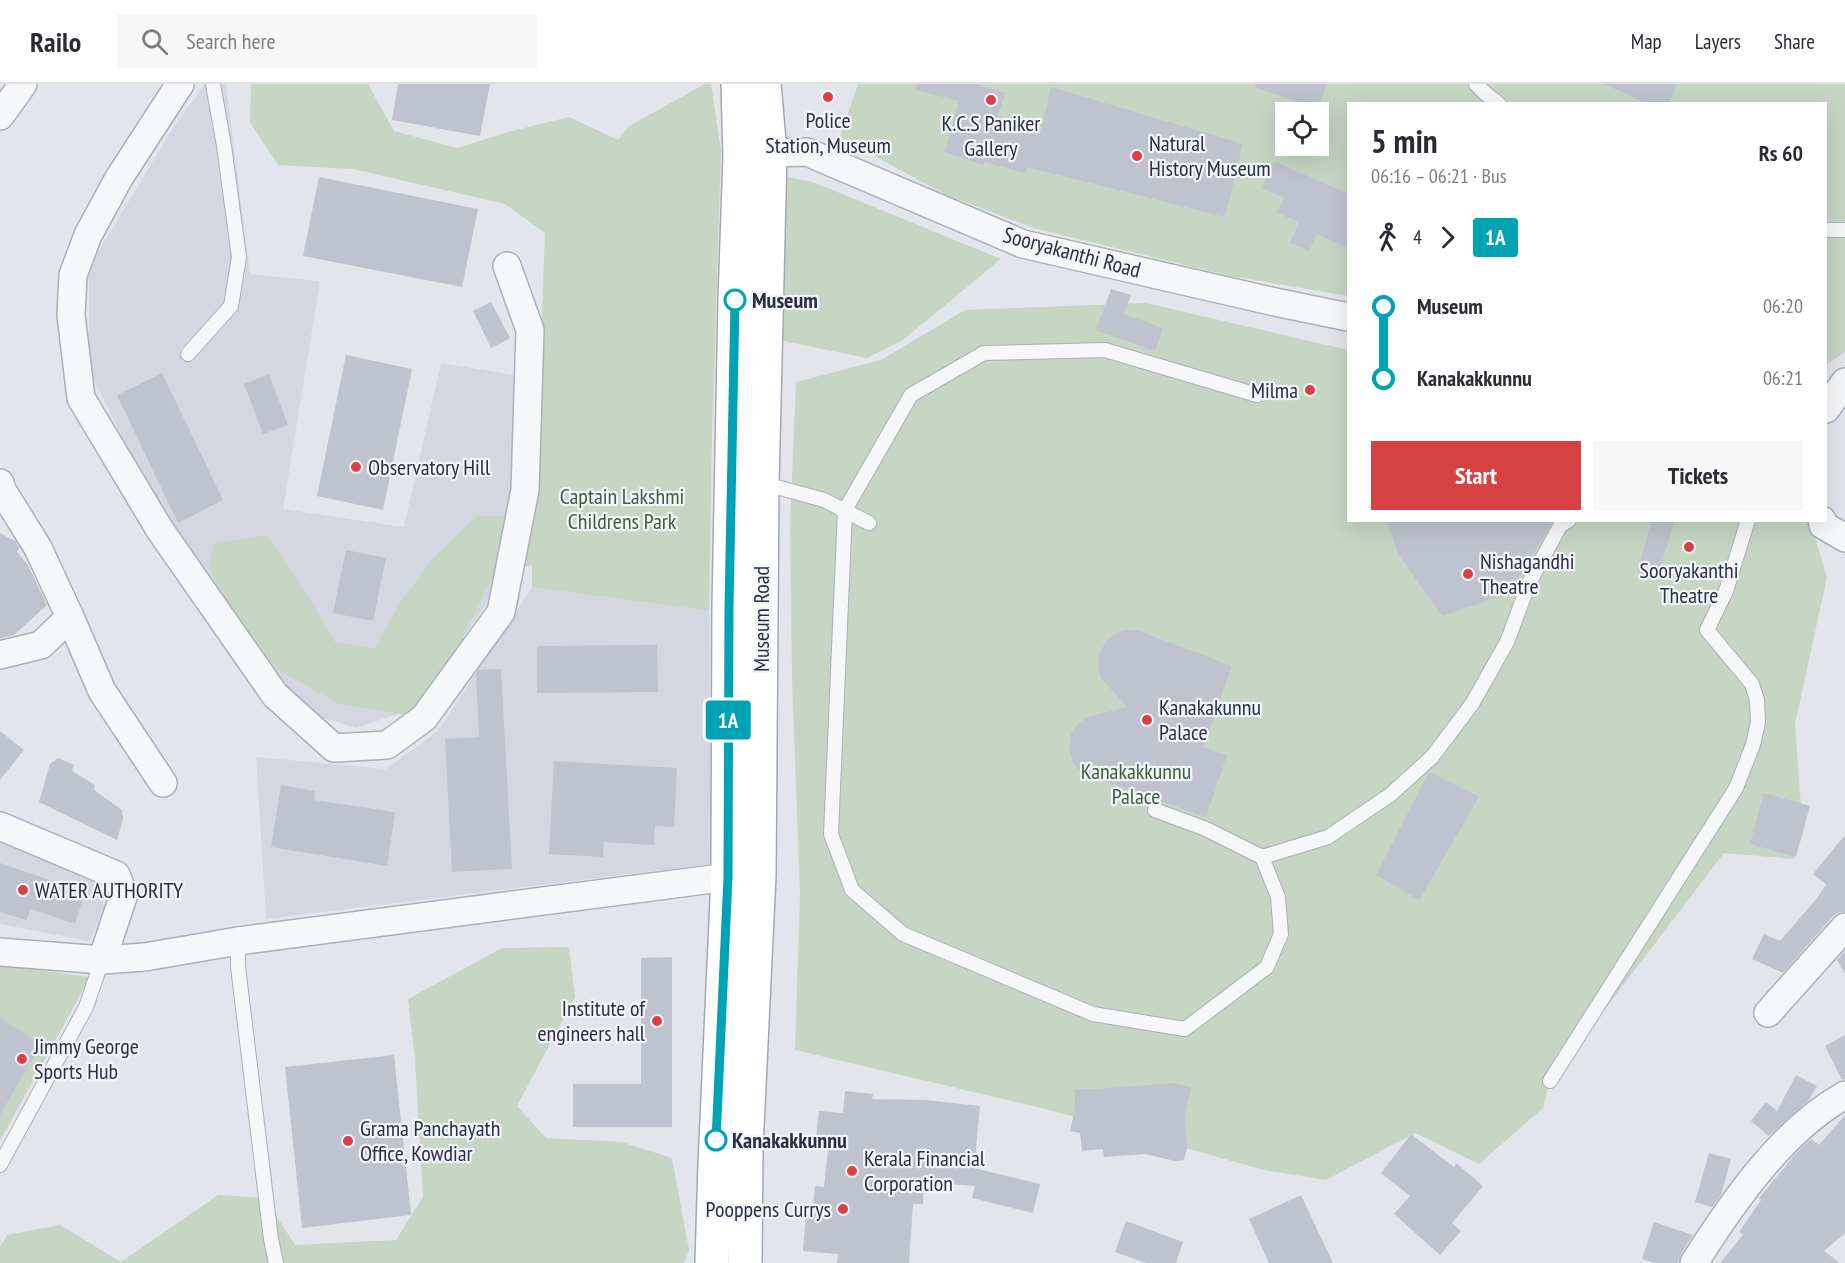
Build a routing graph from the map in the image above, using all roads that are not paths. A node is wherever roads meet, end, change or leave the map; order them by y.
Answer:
1 (23, 84) edge
2 (180, 84) edge
3 (213, 84) edge
4 (738, 84) edge
5 (764, 84) edge
6 (1476, 84) edge
7 (1497, 102) edge
8 (0, 116) edge
9 (770, 153) junction
10 (1827, 230) edge
11 (1845, 230) edge
12 (507, 266) dead end
13 (1347, 317) edge
14 (188, 354) dead end
15 (1845, 382) edge
16 (1257, 395) dead end
17 (1827, 408) edge
18 (0, 483) edge
19 (762, 483) junction
20 (845, 510) junction
21 (1566, 522) edge
22 (1747, 522) edge
23 (1822, 522) edge
24 (869, 524) dead end
25 (1845, 538) edge
26 (70, 617) junction
27 (0, 655) edge
28 (163, 783) dead end
29 (1155, 810) dead end
30 (0, 826) edge
31 (1262, 857) junction
32 (728, 877) junction
33 (1845, 927) edge
34 (238, 941) junction
35 (0, 951) edge
36 (102, 960) junction
37 (1768, 1013) dead end
38 (1550, 1081) dead end
39 (1845, 1095) edge
40 (0, 1165) edge
41 (276, 1263) edge
42 (712, 1263) edge
43 (745, 1263) edge
44 (1694, 1263) edge

1 - 8 street
2 - 12 street
3 - 14 lane
4 - 32 main road, Museum Road
5 - 9 main road, Museum Road
6 - 7 lane
9 - 13 street, Sooryakanthi Road
9 - 19 main road, Museum Road
10 - 11 lane
15 - 17 street
16 - 20 lane
18 - 26 street
19 - 20 lane
19 - 43 main road, Museum Road
20 - 24 lane
20 - 31 lane
21 - 31 lane
22 - 38 lane
23 - 25 street
26 - 27 street
26 - 28 street
29 - 31 lane
30 - 36 street
32 - 34 street
32 - 42 main road, Museum Road
33 - 37 street
34 - 36 street
34 - 41 lane
35 - 36 street
36 - 40 lane
39 - 44 street

